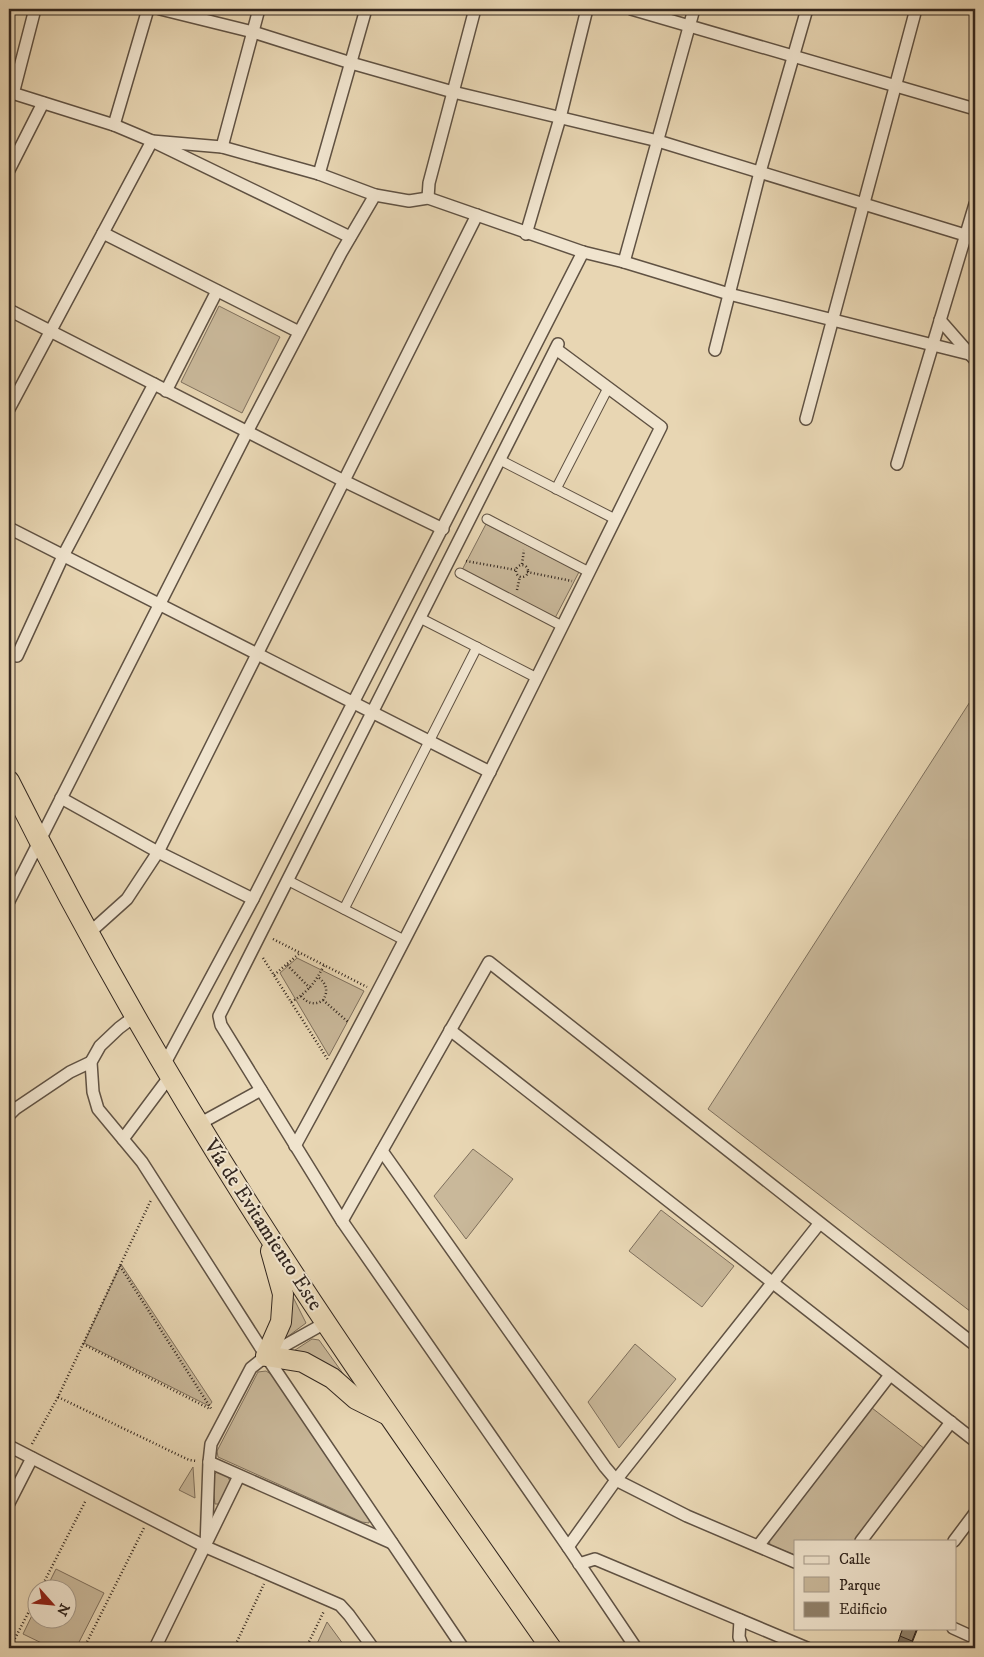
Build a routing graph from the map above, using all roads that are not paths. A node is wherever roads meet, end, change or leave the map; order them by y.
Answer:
1 (36, 9) edge
2 (148, 9) edge
3 (160, 9) edge
4 (259, 9) edge
5 (366, 9) edge
6 (475, 9) edge
7 (587, 9) edge
8 (631, 9) edge
9 (694, 9) edge
10 (807, 9) edge
11 (916, 9) edge
12 (689, 26) junction
13 (253, 32) junction
14 (794, 56) junction
15 (351, 63) junction
16 (895, 85) junction
17 (453, 92) junction
18 (11, 93) edge
19 (43, 103) junction
20 (975, 109) edge
21 (560, 118) junction
22 (114, 125) junction
23 (152, 141) junction
24 (658, 141) junction
25 (222, 147) junction
26 (9, 167) edge
27 (760, 172) junction
28 (319, 174) junction
29 (375, 195) junction
30 (428, 198) junction
31 (863, 203) junction
32 (975, 204) edge
33 (478, 215) junction
34 (103, 233) junction
35 (526, 234) junction
36 (966, 235) junction
37 (350, 237) junction
38 (583, 252) junction
39 (624, 262) junction
40 (217, 291) junction
41 (729, 294) junction
42 (9, 310) edge
43 (832, 319) junction
44 (940, 320) junction
45 (50, 331) junction
46 (299, 332) junction
47 (933, 345) junction
48 (715, 350) dead end
49 (973, 354) edge
50 (154, 384) junction
51 (608, 388) junction
52 (166, 390) junction
53 (9, 409) edge
54 (806, 419) dead end
55 (247, 432) junction
56 (500, 460) junction
57 (897, 464) dead end
58 (344, 481) junction
59 (556, 488) junction
60 (487, 519) dead end
61 (615, 519) junction
62 (9, 528) edge
63 (442, 529) junction
64 (64, 556) junction
65 (589, 572) junction
66 (460, 573) dead end
67 (160, 605) junction
68 (420, 618) junction
69 (562, 626) junction
70 (477, 647) junction
71 (257, 654) junction
72 (16, 656) dead end
73 (537, 678) junction
74 (352, 702) junction
75 (372, 712) junction
76 (429, 741) junction
77 (490, 772) junction
78 (9, 780) edge
79 (61, 798) junction
80 (39, 841) junction
81 (158, 852) junction
82 (286, 880) junction
83 (12, 886) edge
84 (253, 899) junction
85 (9, 901) edge
86 (344, 910) junction
87 (88, 934) junction
88 (404, 940) junction
89 (135, 1016) junction
90 (450, 1030) junction
91 (92, 1062) junction
92 (167, 1071) junction
93 (262, 1090) junction
94 (9, 1115) edge
95 (199, 1124) junction
96 (123, 1139) junction
97 (295, 1146) junction
98 (382, 1151) junction
99 (342, 1221) junction
100 (819, 1224) junction
101 (264, 1230) junction
102 (772, 1283) junction
103 (325, 1323) junction
104 (975, 1345) edge
105 (266, 1356) junction
106 (890, 1375) junction
107 (388, 1415) junction
108 (951, 1422) junction
109 (975, 1441) edge
110 (9, 1446) edge
111 (32, 1458) junction
112 (208, 1462) junction
113 (239, 1476) junction
114 (616, 1480) junction
115 (9, 1503) edge
116 (975, 1513) edge
117 (861, 1540) edge
118 (955, 1540) edge
119 (393, 1544) junction
120 (758, 1546) junction
121 (206, 1547) junction
122 (568, 1547) junction
123 (794, 1562) edge
124 (579, 1564) junction
125 (740, 1620) junction
126 (956, 1629) edge
127 (975, 1637) edge
128 (155, 1648) edge
129 (373, 1648) edge
130 (463, 1648) edge
131 (550, 1648) edge
132 (636, 1648) edge
133 (743, 1648) edge
134 (807, 1648) edge

1 - 18 street
2 - 22 street
3 - 13 street
4 - 13 street
5 - 15 street
6 - 17 street
7 - 21 street
8 - 12 street
9 - 12 street
10 - 14 street
11 - 16 street
12 - 14 street
12 - 24 street
13 - 15 street
13 - 25 street
14 - 16 street
14 - 27 street
15 - 17 street
15 - 28 street
16 - 20 street
16 - 31 street
17 - 21 street
17 - 30 street
18 - 19 street
19 - 22 street
19 - 26 street
21 - 24 street
21 - 35 street
22 - 23 street
23 - 25 street
23 - 34 street
23 - 37 street
24 - 27 street
24 - 39 street
25 - 28 street
27 - 31 street
27 - 41 street
28 - 29 street
29 - 30 street
29 - 37 street
30 - 33 street
31 - 36 street
31 - 43 street
32 - 36 street
33 - 35 street
33 - 58 street
34 - 40 street
34 - 45 street
35 - 38 street
36 - 44 street
37 - 46 street
38 - 39 street
38 - 63 street
39 - 41 street
40 - 46 street
40 - 52 street
41 - 43 street
41 - 48 street
42 - 45 street
43 - 47 street
43 - 54 street
44 - 47 street
44 - 49 street
45 - 50 street
45 - 53 street
46 - 55 street
47 - 49 street
47 - 57 street
50 - 52 street
50 - 64 street
51 - 56 street
51 - 59 street
51 - 61 street
52 - 55 street
55 - 58 street
55 - 67 street
56 - 59 street
56 - 68 street
58 - 63 street
58 - 71 street
59 - 61 street
60 - 65 street
61 - 65 street
62 - 64 street
63 - 74 street
64 - 67 street
64 - 72 street
65 - 69 street
66 - 69 street
67 - 71 street
67 - 79 street
68 - 70 street
68 - 75 street
69 - 73 street
70 - 73 street
70 - 76 street
71 - 74 street
71 - 81 street
73 - 77 street
74 - 75 street
74 - 84 street
75 - 76 street
75 - 82 street
76 - 77 street
76 - 86 street
77 - 88 street
78 - 80 highway, Vía de Evitamiento Este
79 - 80 street
79 - 81 street
80 - 83 street
80 - 87 highway, Vía de Evitamiento Este
81 - 84 street
81 - 87 street
82 - 86 street
82 - 93 street
83 - 85 street
84 - 92 street
86 - 88 street
87 - 89 highway, Vía de Evitamiento Este
88 - 97 street
89 - 91 street
89 - 92 highway, Vía de Evitamiento Este
90 - 98 street
90 - 100 street
90 - 102 street
91 - 94 street
91 - 96 street
92 - 95 highway, Vía de Evitamiento Este
92 - 96 street
93 - 95 street
93 - 97 street
95 - 101 highway, Vía de Evitamiento Este
96 - 105 street
97 - 99 street
98 - 99 street
98 - 114 street
99 - 122 street
100 - 102 street
100 - 104 street
101 - 103 highway, Vía de Evitamiento Este
101 - 105 highway
102 - 106 street
102 - 114 street
103 - 105 street
103 - 107 highway, Vía de Evitamiento Este
105 - 107 highway
105 - 112 street
105 - 119 street
106 - 108 street
106 - 120 street
107 - 131 highway, Vía de Evitamiento Este
108 - 109 street
108 - 117 street
110 - 111 street
111 - 115 street
111 - 121 street
112 - 113 street
112 - 121 street
113 - 119 street
113 - 121 street
114 - 120 street
114 - 122 street
116 - 118 street
119 - 130 street
120 - 123 street
121 - 128 street
121 - 129 street
122 - 124 street
124 - 125 street
124 - 132 street
125 - 133 street
125 - 134 street
126 - 127 street

